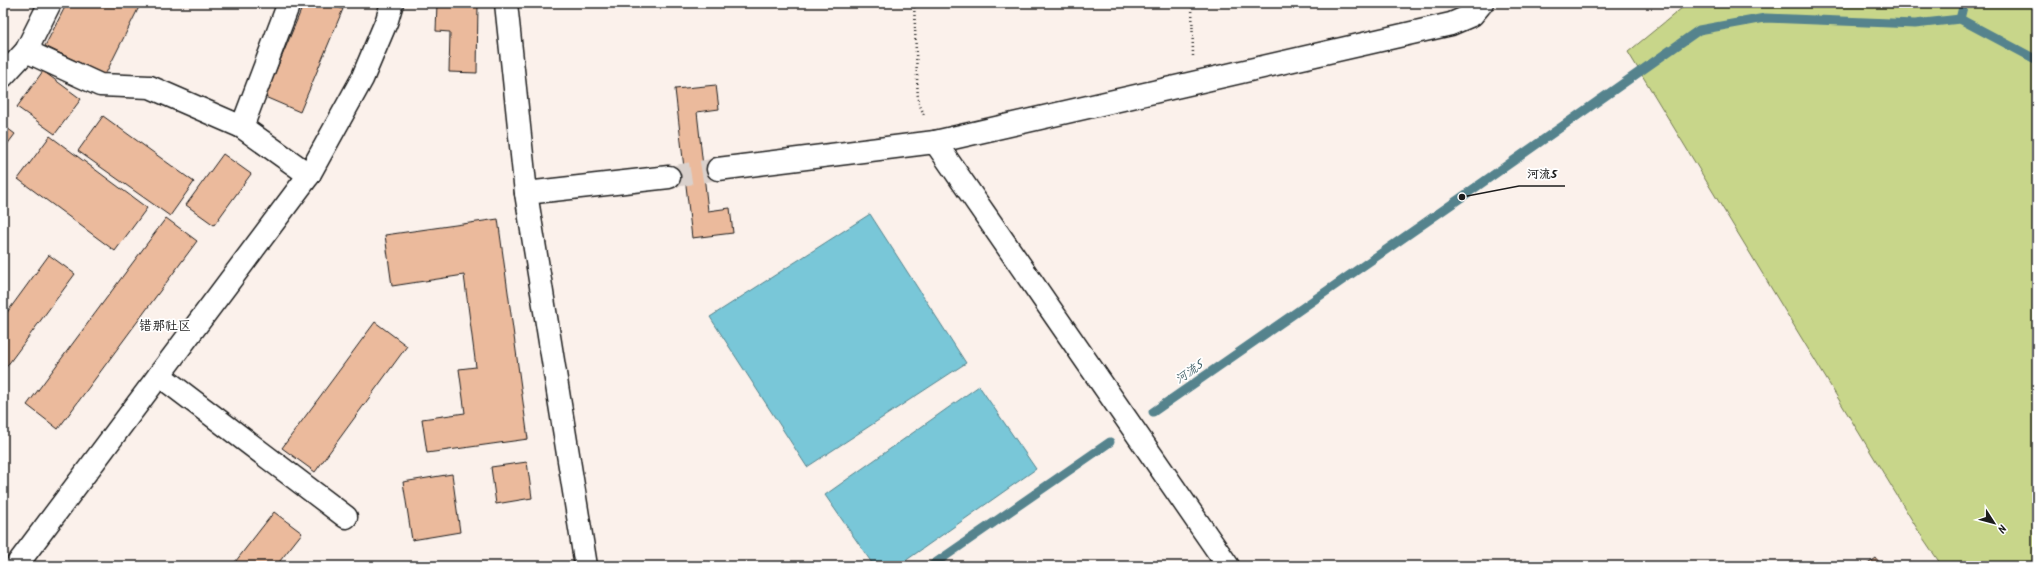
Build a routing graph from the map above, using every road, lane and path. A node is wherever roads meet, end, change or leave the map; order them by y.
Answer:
1 (50, 3) edge
2 (288, 3) edge
3 (392, 3) edge
4 (506, 3) edge
5 (914, 3) edge
6 (1192, 3) edge
7 (1482, 3) edge
8 (26, 51) junction
9 (3, 76) edge
10 (1193, 83) junction
11 (242, 126) junction
12 (935, 142) junction
13 (718, 169) tunnel mouth
14 (309, 175) junction
15 (669, 177) tunnel mouth
16 (526, 193) junction
17 (159, 375) junction
18 (346, 517) dead end
19 (1129, 562) dead end
20 (16, 566) edge
21 (586, 566) edge
22 (1123, 566) edge
23 (1228, 566) edge

1 - 8 street
2 - 11 street
3 - 14 street
4 - 16 street
5 - 12 path
6 - 10 path
7 - 10 street
8 - 9 street
8 - 11 street
10 - 12 street
11 - 14 street
12 - 13 street
12 - 23 street
14 - 17 street
15 - 16 street
16 - 21 street
17 - 18 street
17 - 20 street
19 - 22 path

